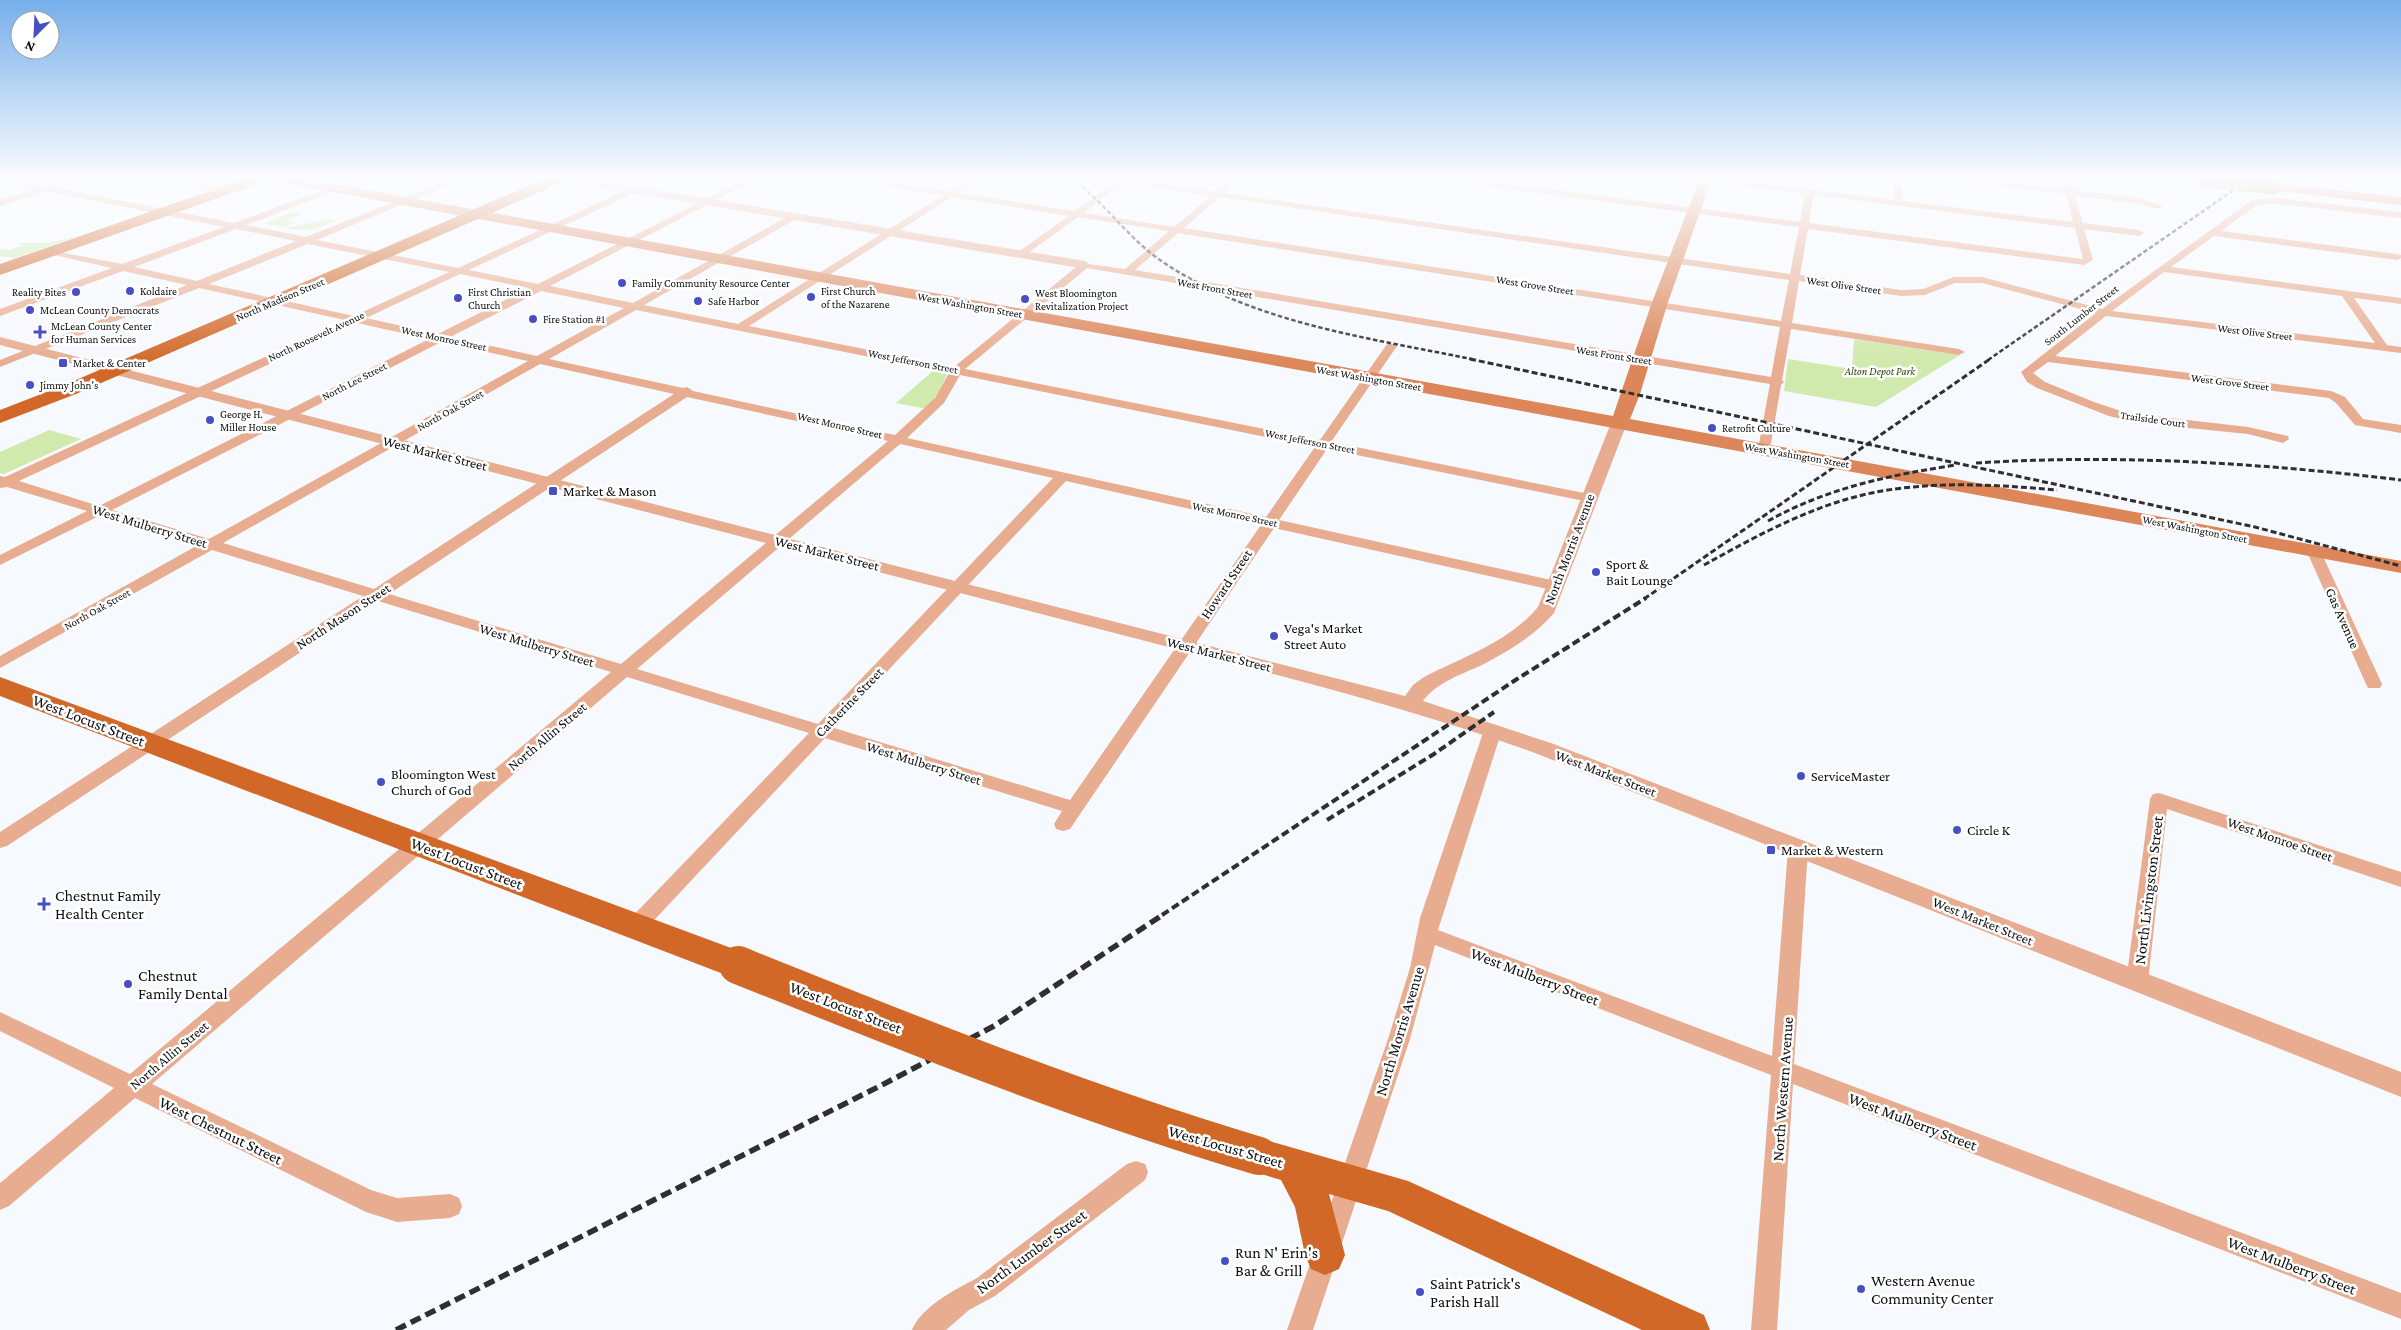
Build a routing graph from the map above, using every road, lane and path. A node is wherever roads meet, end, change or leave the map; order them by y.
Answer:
1 (86, 240) edge
2 (198, 240) edge
3 (308, 240) joint
4 (417, 240) edge
5 (524, 240) edge
6 (617, 240) edge
7 (632, 240) edge
8 (753, 240) edge
9 (875, 240) edge
10 (935, 240) edge
11 (1041, 240) edge
12 (1165, 240) edge
13 (1242, 240) edge
14 (1530, 240) edge
15 (1683, 240) edge
16 (1802, 240) edge
17 (1904, 240) edge
18 (2082, 240) edge
19 (2202, 240) edge
20 (2266, 240) edge
21 (628, 242) junction
22 (52, 252) junction
23 (382, 255) junction
24 (1021, 255) junction
25 (2397, 257) dead end
26 (720, 259) junction
27 (1675, 261) junction
28 (1085, 265) junction
29 (122, 267) junction
30 (2162, 269) junction
31 (0, 270) edge
32 (458, 270) junction
33 (1127, 272) junction
34 (818, 277) junction
35 (1796, 278) junction
36 (199, 284) junction
37 (541, 287) junction
38 (2346, 294) junction
39 (276, 301) junction
40 (2401, 301) edge
41 (1659, 305) junction
42 (636, 306) junction
43 (0, 313) edge
44 (2103, 313) junction
45 (1024, 315) junction
46 (355, 318) junction
47 (1409, 320) junction
48 (1787, 325) junction
49 (740, 326) junction
50 (1400, 332) dead end
51 (442, 337) junction
52 (0, 340) edge
53 (1391, 346) dead end
54 (2383, 347) junction
55 (36, 350) junction
56 (2401, 350) edge
57 (1959, 352) dead end
58 (2046, 358) junction
59 (541, 359) junction
60 (1641, 360) junction
61 (0, 364) edge
62 (115, 370) junction
63 (957, 370) junction
64 (1368, 378) junction
65 (1778, 382) junction
66 (199, 391) junction
67 (687, 391) junction
68 (288, 415) junction
69 (0, 417) edge
70 (1619, 423) junction
71 (2401, 428) edge
72 (899, 438) junction
73 (2283, 439) dead end
74 (393, 442) junction
75 (1323, 444) junction
76 (1764, 449) junction
77 (1063, 476) junction
78 (2, 482) edge
79 (548, 482) junction
80 (1589, 498) junction
81 (100, 511) junction
82 (1269, 521) junction
83 (778, 540) junction
84 (210, 544) junction
85 (2314, 552) junction
86 (0, 562) edge
87 (2401, 567) edge
88 (1556, 586) junction
89 (960, 587) junction
90 (375, 595) junction
91 (1185, 645) junction
92 (0, 663) edge
93 (624, 671) junction
94 (2374, 684) dead end
95 (0, 686) edge
96 (1410, 704) junction
97 (1493, 730) junction
98 (821, 732) junction
99 (149, 743) junction
100 (2159, 799) joint
101 (1074, 808) junction
102 (1063, 824) dead end
103 (0, 841) edge
104 (418, 845) junction
105 (1798, 849) junction
106 (2401, 880) edge
107 (635, 927) junction
108 (1427, 934) junction
109 (2137, 982) junction
110 (0, 1021) edge
111 (1783, 1072) junction
112 (2401, 1085) edge
113 (131, 1086) junction
114 (1277, 1161) junction
115 (1136, 1172) dead end
116 (1350, 1181) junction
117 (0, 1198) edge
118 (450, 1206) dead end
119 (1325, 1255) junction
120 (2401, 1306) edge
121 (925, 1330) edge
122 (1300, 1330) edge
123 (1689, 1330) edge
124 (1764, 1330) edge

1 - 22 main road
2 - 29 street
3 - 23 street, West Jefferson Street
3 - 36 street
4 - 23 main road, North Madison Street
5 - 32 street, North Roosevelt Avenue
6 - 21 main road, West Washington Street
7 - 21 street, North Lee Street
8 - 26 street, North Oak Street
9 - 34 street
10 - 24 street, West Front Street
11 - 24 street
12 - 33 street
13 - 41 street, West Grove Street
14 - 27 street, West Olive Street
15 - 27 main road, North Morris Avenue
16 - 35 street
17 - 18 street
19 - 30 street, South Lumber Street
20 - 25 street
21 - 26 main road, West Washington Street
21 - 37 street, North Lee Street
22 - 29 street, West Monroe Street
22 - 31 main road
23 - 32 street, West Jefferson Street
23 - 39 main road, North Madison Street
24 - 28 street, West Front Street
26 - 34 main road, West Washington Street
26 - 42 street, North Oak Street
27 - 35 street, West Olive Street
27 - 41 main road, North Morris Avenue
28 - 33 street, West Front Street
28 - 45 street, North Allin Street
29 - 36 street, West Monroe Street
29 - 43 street
30 - 38 street
30 - 44 street, South Lumber Street
32 - 37 street, West Jefferson Street
32 - 46 street, North Roosevelt Avenue
33 - 47 street, West Front Street
34 - 45 main road, West Washington Street
34 - 49 street
35 - 44 street, West Olive Street
35 - 48 street
36 - 39 street, West Monroe Street
36 - 55 street
37 - 42 street, West Jefferson Street
37 - 51 street, North Lee Street
38 - 40 street
38 - 54 street
39 - 46 street, West Monroe Street
39 - 62 main road, North Madison Street
41 - 48 street, West Grove Street
41 - 60 main road, North Morris Avenue
42 - 49 street, West Jefferson Street
42 - 59 street, North Oak Street
44 - 54 street, West Olive Street
44 - 58 street, South Lumber Street
45 - 63 street, North Allin Street
45 - 64 main road, West Washington Street
46 - 51 street, West Monroe Street
46 - 66 street, North Roosevelt Avenue
47 - 50 street
47 - 60 street, West Front Street
48 - 57 street, West Grove Street
48 - 65 street
49 - 63 street, West Jefferson Street
51 - 59 street, West Monroe Street
51 - 68 street, North Lee Street
52 - 55 street, West Market Street
53 - 64 street, Howard Street
54 - 56 street, West Olive Street
55 - 61 street
55 - 62 street, West Market Street
58 - 71 street, West Grove Street
58 - 73 street, Trailside Court
59 - 67 street, West Monroe Street
59 - 74 street, North Oak Street
60 - 65 street, West Front Street
60 - 70 main road, North Morris Avenue
62 - 66 street, West Market Street
62 - 69 main road, North Madison Street
63 - 72 street, North Allin Street
63 - 75 street, West Jefferson Street
64 - 70 main road, West Washington Street
64 - 75 street, Howard Street
65 - 76 street
66 - 68 street, West Market Street
66 - 78 street, North Roosevelt Avenue
67 - 72 street, West Monroe Street
67 - 79 street, North Mason Street
68 - 74 street, West Market Street
68 - 81 street, North Lee Street
70 - 76 main road, West Washington Street
70 - 80 street, North Morris Avenue
72 - 77 street, West Monroe Street
72 - 83 street, North Allin Street
74 - 79 street, West Market Street
74 - 84 street, North Oak Street
75 - 80 street, West Jefferson Street
75 - 82 street, Howard Street
76 - 85 main road, West Washington Street
77 - 82 street, West Monroe Street
77 - 89 street, Catherine Street
78 - 81 street, West Mulberry Street
79 - 83 street, West Market Street
79 - 90 street, North Mason Street
80 - 88 street, North Morris Avenue
81 - 84 street, West Mulberry Street
81 - 86 street, North Lee Street
82 - 88 street, West Monroe Street
82 - 91 street, Howard Street
83 - 89 street, West Market Street
83 - 93 street, North Allin Street
84 - 90 street, West Mulberry Street
84 - 92 street, North Oak Street
85 - 87 main road, West Washington Street
85 - 94 street, Gas Avenue
88 - 96 street, North Morris Avenue
89 - 91 street, West Market Street
89 - 98 street, Catherine Street
90 - 93 street, West Mulberry Street
90 - 99 street, North Mason Street
91 - 96 street, West Market Street
91 - 101 street, Howard Street
93 - 98 street, West Mulberry Street
93 - 104 street, North Allin Street
95 - 99 main road, West Locust Street
96 - 97 street, West Market Street
97 - 105 street, West Market Street
97 - 108 street, North Morris Avenue
98 - 101 street, West Mulberry Street
98 - 107 street, Catherine Street
99 - 103 street, North Mason Street
99 - 104 main road, West Locust Street
100 - 106 street, West Monroe Street
100 - 109 street, North Livingston Street
101 - 102 street, Howard Street
104 - 107 main road, West Locust Street
104 - 113 street, North Allin Street
105 - 109 street, West Market Street
105 - 111 street, North Western Avenue
107 - 114 main road, West Locust Street, bridge
108 - 111 street, West Mulberry Street
108 - 116 street, North Morris Avenue
109 - 112 street, West Market Street
110 - 113 street, West Chestnut Street
111 - 120 street, West Mulberry Street
111 - 124 street, North Western Avenue
113 - 117 street, North Allin Street
113 - 118 street, West Chestnut Street
114 - 116 main road, West Locust Street
114 - 119 main road
115 - 121 street, North Lumber Street
116 - 119 street, North Morris Avenue
116 - 123 main road, West Locust Street
119 - 122 street, North Morris Avenue

